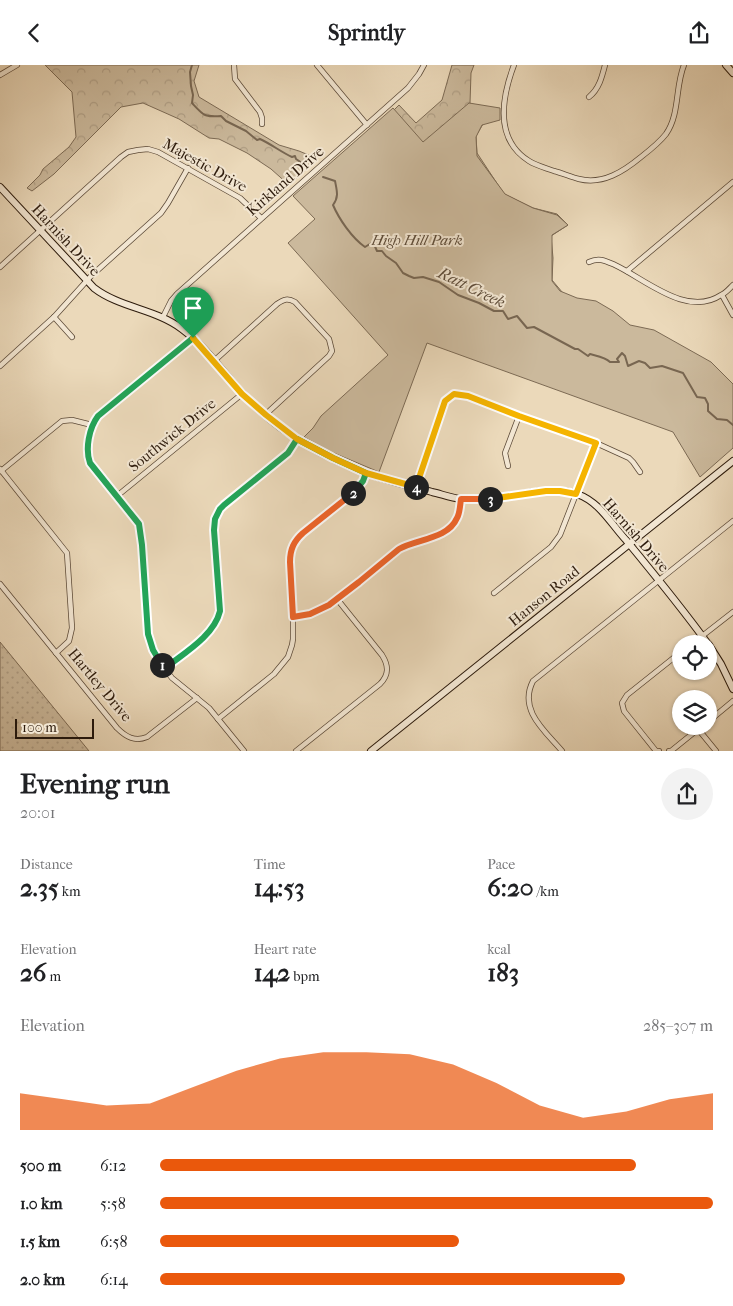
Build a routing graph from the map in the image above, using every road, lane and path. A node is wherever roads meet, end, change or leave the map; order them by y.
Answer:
1 (18, 65) edge
2 (234, 65) edge
3 (317, 65) edge
4 (424, 65) edge
5 (514, 65) edge
6 (605, 65) edge
7 (684, 65) edge
8 (726, 65) edge
9 (733, 73) edge
10 (0, 75) edge
11 (589, 97) dead end
12 (262, 124) dead end
13 (368, 125) junction
14 (188, 168) junction
15 (733, 182) edge
16 (0, 187) edge
17 (262, 218) junction
18 (40, 231) junction
19 (589, 262) dead end
20 (0, 267) edge
21 (627, 271) junction
22 (86, 282) junction
23 (733, 285) edge
24 (722, 295) junction
25 (733, 315) edge
26 (54, 317) junction
27 (163, 317) junction
28 (72, 337) dead end
29 (193, 338) junction
30 (214, 361) junction
31 (0, 365) edge
32 (242, 394) junction
33 (266, 415) junction
34 (519, 416) junction
35 (92, 425) junction
36 (297, 439) junction
37 (596, 443) junction
38 (733, 461) edge
39 (508, 466) dead end
40 (1, 470) edge
41 (640, 472) dead end
42 (366, 473) junction
43 (416, 488) junction
44 (576, 494) junction
45 (117, 496) junction
46 (461, 499) junction
47 (733, 521) edge
48 (629, 544) junction
49 (659, 580) junction
50 (0, 584) edge
51 (494, 593) dead end
52 (337, 599) junction
53 (733, 612) edge
54 (293, 617) junction
55 (701, 635) edge
56 (703, 635) edge
57 (56, 653) junction
58 (717, 658) edge
59 (672, 659) edge
60 (164, 669) junction
61 (733, 689) edge
62 (197, 698) junction
63 (733, 701) edge
64 (717, 714) edge
65 (218, 719) junction
66 (691, 735) edge
67 (705, 735) edge
68 (244, 751) edge
69 (296, 751) edge
70 (371, 751) edge
71 (562, 751) edge
72 (657, 751) edge
73 (669, 751) edge
74 (716, 751) edge

1 - 10 street
2 - 12 street
3 - 13 street
4 - 13 street, Kirkland Drive
5 - 7 street
6 - 11 street
8 - 9 street
13 - 17 street, Kirkland Drive
14 - 17 street, Majestic Drive
14 - 18 street, Majestic Drive
14 - 22 street
15 - 21 street
16 - 18 street, Harnish Drive
17 - 27 street, Kirkland Drive
18 - 20 street
18 - 22 street, Harnish Drive
19 - 21 street
21 - 24 street
22 - 26 street
22 - 27 street, Harnish Drive
23 - 24 street
24 - 25 street
26 - 28 street
26 - 31 street
27 - 29 street, Harnish Drive
29 - 30 street, Harnish Drive
29 - 35 street
30 - 32 street, Harnish Drive
30 - 33 street
32 - 33 street, Harnish Drive
32 - 45 street, Southwick Drive
33 - 36 street, Harnish Drive
34 - 37 street
34 - 39 street
34 - 43 street
35 - 40 street
35 - 45 street
36 - 42 street, Harnish Drive
36 - 60 street
37 - 41 street
37 - 44 street
38 - 48 street, Hanson Road
40 - 57 street
42 - 43 street, Harnish Drive
42 - 54 street
43 - 46 street, Harnish Drive
44 - 46 street, Harnish Drive
44 - 48 street, Harnish Drive
44 - 51 street
45 - 60 street
46 - 52 street
47 - 49 street
48 - 49 street, Harnish Drive
48 - 70 street, Hanson Road
49 - 55 street, Harnish Drive
49 - 71 street
50 - 57 street, Hartley Drive
52 - 54 street
52 - 69 street
53 - 56 street
54 - 65 street
57 - 62 street, Hartley Drive
58 - 61 street, Harnish Drive
59 - 72 street
60 - 62 street
62 - 65 street
63 - 64 street
65 - 68 street
66 - 73 street
67 - 74 street

